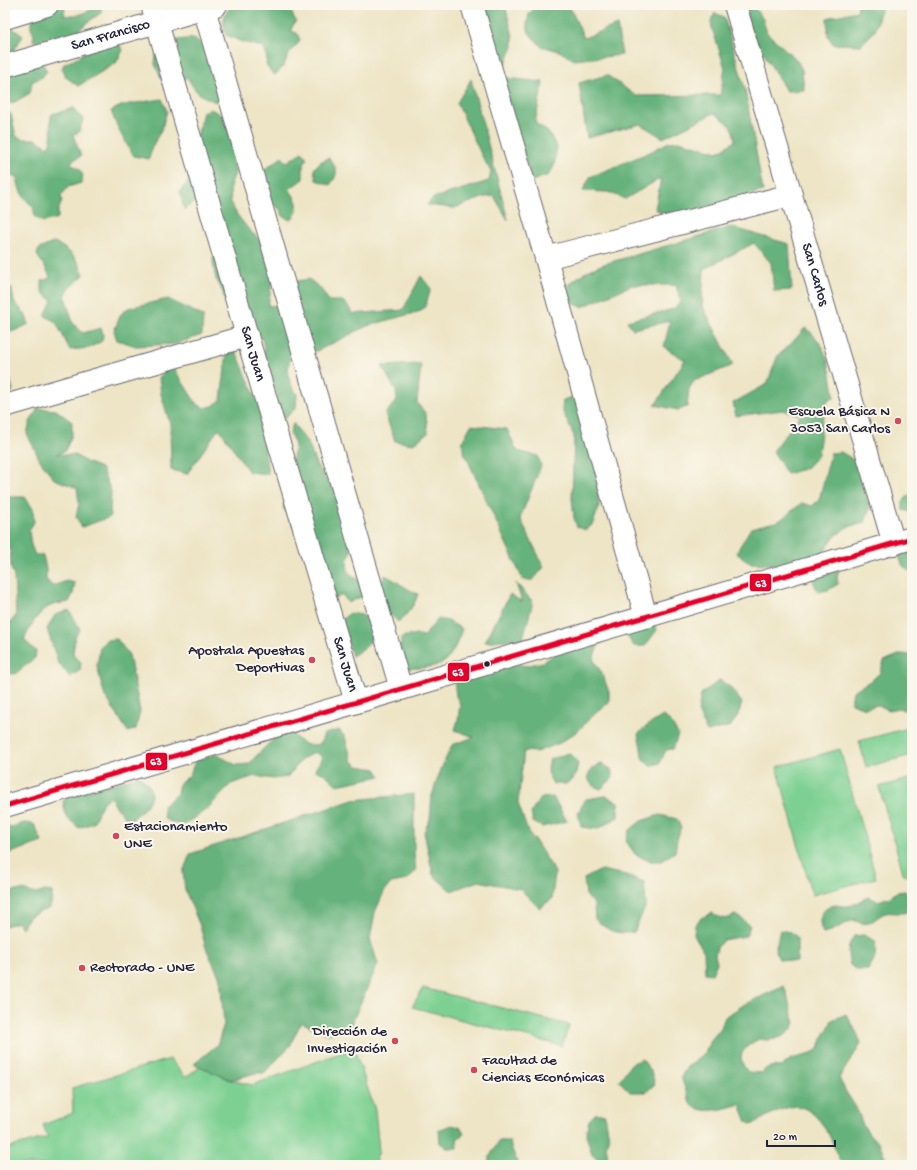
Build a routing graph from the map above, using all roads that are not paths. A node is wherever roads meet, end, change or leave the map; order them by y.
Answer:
1 (47, 5) edge
2 (472, 5) edge
3 (735, 5) edge
4 (208, 6) edge
5 (154, 14) edge
6 (5, 18) edge
7 (5, 66) edge
8 (791, 195) junction
9 (546, 258) junction
10 (247, 336) junction
11 (5, 406) edge
12 (903, 541) edge
13 (646, 617) junction
14 (401, 689) junction
15 (356, 702) junction
16 (5, 806) edge

1 - 6 street
2 - 9 street
3 - 8 street, San Carlos
4 - 5 street, San Francisco
4 - 14 street
5 - 7 street, San Francisco
5 - 10 street, San Juan
8 - 9 street
8 - 12 street, San Carlos
9 - 13 street
10 - 11 street
10 - 15 street, San Juan
12 - 13 street
13 - 14 street
14 - 15 street
15 - 16 street

